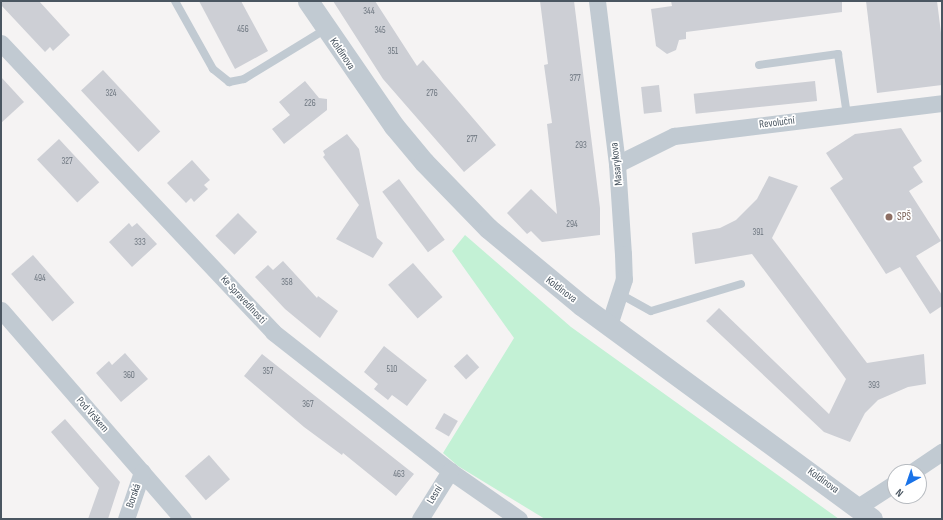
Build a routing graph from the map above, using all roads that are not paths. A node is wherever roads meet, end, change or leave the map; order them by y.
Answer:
1 (175, 1) edge
2 (308, 1) edge
3 (597, 1) edge
4 (326, 29) junction
5 (1, 43) edge
6 (759, 64) dead end
7 (942, 103) edge
8 (847, 115) junction
9 (617, 164) junction
10 (740, 284) dead end
11 (620, 294) junction
12 (1, 310) edge
13 (609, 325) junction
14 (942, 452) edge
15 (924, 464) edge
16 (450, 471) junction
17 (142, 472) junction
18 (887, 491) edge
19 (865, 513) edge
20 (126, 519) edge
21 (183, 519) edge
22 (420, 519) edge
23 (519, 519) edge

1 - 4 lane
2 - 4 street, Koldinova
3 - 9 street, Masarykova
4 - 13 street, Koldinova
5 - 16 street, Ke Spravedlnosti
6 - 8 lane
7 - 8 street, Revoluční
8 - 9 street, Revoluční
9 - 11 street, Masarykova
10 - 11 lane
11 - 13 street, Masarykova
12 - 17 street, Pod Vrškem
13 - 19 street, Koldinova
14 - 15 street
16 - 22 street, Lesní
16 - 23 street, Ke Spravedlnosti
17 - 20 street, Borská
17 - 21 street, Pod Vrškem
18 - 19 street

